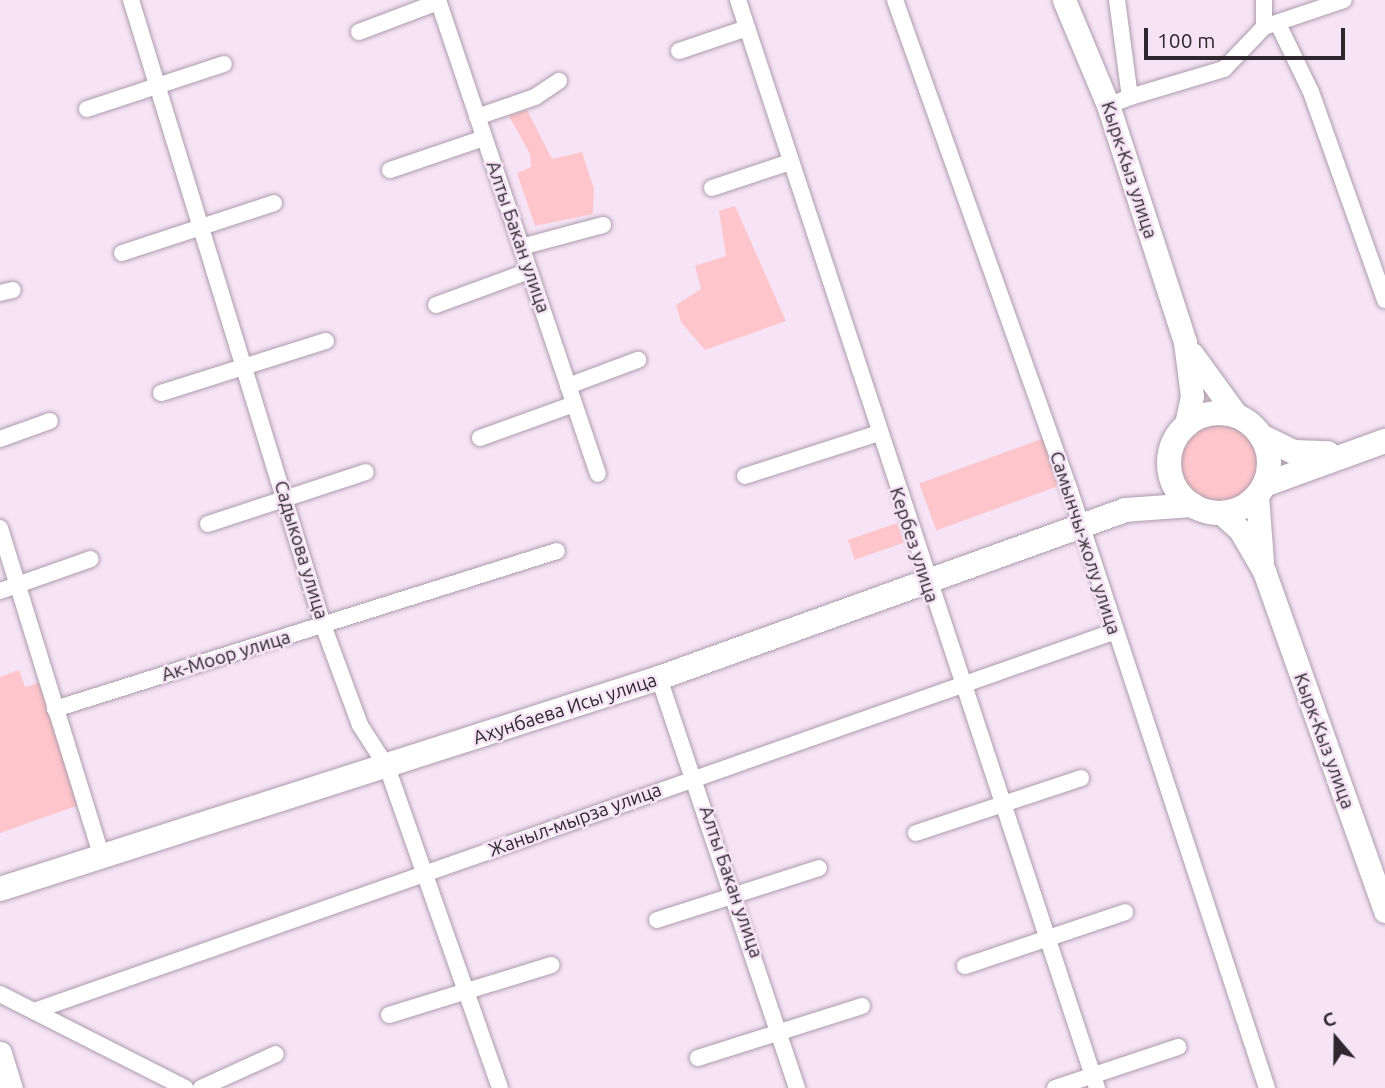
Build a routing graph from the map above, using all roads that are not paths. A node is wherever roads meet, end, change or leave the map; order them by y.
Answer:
1 (131, 0) edge
2 (738, 0) edge
3 (895, 0) edge
4 (1064, 0) edge
5 (1117, 0) edge
6 (1264, 0) edge
7 (1343, 0) edge
8 (438, 1) edge
9 (1272, 27) junction
10 (747, 28) junction
11 (359, 32) dead end
12 (679, 51) dead end
13 (224, 64) dead end
14 (559, 81) dead end
15 (160, 87) junction
16 (1130, 97) junction
17 (1108, 105) junction
18 (87, 108) dead end
19 (477, 117) junction
20 (484, 138) junction
21 (790, 162) junction
22 (390, 170) dead end
23 (712, 188) dead end
24 (274, 203) dead end
25 (603, 225) dead end
26 (202, 226) junction
27 (521, 247) junction
28 (122, 253) dead end
29 (529, 271) junction
30 (1385, 300) edge
31 (436, 305) dead end
32 (326, 341) dead end
33 (1185, 342) junction
34 (638, 360) dead end
35 (245, 367) junction
36 (568, 386) junction
37 (161, 393) dead end
38 (574, 404) junction
39 (1237, 416) junction
40 (50, 421) dead end
41 (1186, 425) junction
42 (879, 433) junction
43 (1261, 436) junction
44 (480, 438) dead end
45 (0, 439) edge
46 (1385, 441) edge
47 (1359, 448) junction
48 (1170, 467) junction
49 (366, 472) dead end
50 (598, 474) dead end
51 (745, 476) dead end
52 (1260, 490) junction
53 (285, 498) junction
54 (1192, 505) junction
55 (1125, 510) junction
56 (1220, 512) junction
57 (208, 524) dead end
58 (1080, 525) junction
59 (0, 528) edge
60 (557, 551) dead end
61 (91, 559) dead end
62 (1264, 571) junction
63 (926, 580) junction
64 (18, 585) junction
65 (0, 591) edge
66 (323, 625) junction
67 (1113, 632) junction
68 (659, 678) junction
69 (962, 687) junction
70 (55, 709) junction
71 (387, 768) junction
72 (694, 778) junction
73 (1082, 778) dead end
74 (1000, 805) junction
75 (915, 833) dead end
76 (102, 857) junction
77 (820, 868) dead end
78 (426, 873) junction
79 (0, 890) edge
80 (735, 896) junction
81 (1385, 911) edge
82 (1125, 912) dead end
83 (657, 920) dead end
84 (1046, 939) junction
85 (552, 965) dead end
86 (965, 966) dead end
87 (466, 989) junction
88 (0, 994) edge
89 (862, 1006) dead end
90 (37, 1010) junction
91 (389, 1015) dead end
92 (781, 1033) junction
93 (1178, 1047) dead end
94 (0, 1054) edge
95 (276, 1054) dead end
96 (698, 1058) dead end
97 (1095, 1082) edge
98 (11, 1088) edge
99 (185, 1088) edge
100 (201, 1088) edge
101 (500, 1088) edge
102 (797, 1088) edge
103 (1055, 1088) edge
104 (1267, 1088) edge

1 - 15 street, Садыкова улица
2 - 10 street, Кербез улица
3 - 58 street, Самынчы-жолу улица
4 - 17 street, Кырк-Кыз улица
5 - 16 street
6 - 9 street
7 - 9 street
8 - 11 street
8 - 19 street, Алты Бакан улица
9 - 16 street
9 - 30 street
10 - 12 street
10 - 21 street, Кербез улица
13 - 15 street
14 - 19 street
15 - 18 street
15 - 26 street, Садыкова улица
16 - 17 street
17 - 33 street, Кырк-Кыз улица
19 - 20 street, Алты Бакан улица
20 - 22 street
20 - 27 street, Алты Бакан улица
21 - 23 street
21 - 42 street, Кербез улица
24 - 26 street
25 - 27 street
26 - 28 street
26 - 35 street, Садыкова улица
27 - 29 street, Алты Бакан улица
29 - 31 street
29 - 36 street, Алты Бакан улица
32 - 35 street
33 - 39 street, Кырк-Кыз улица
33 - 41 street, Кырк-Кыз улица
34 - 36 street
35 - 37 street
35 - 53 street, Садыкова улица
36 - 38 street, Алты Бакан улица
38 - 44 street
38 - 50 street, Алты Бакан улица
39 - 41 main road
39 - 43 main road
40 - 45 street
41 - 48 main road
42 - 51 street
42 - 63 street, Кербез улица
43 - 47 main road
43 - 52 main road
46 - 47 main road
47 - 52 main road
48 - 54 main road
48 - 55 main road, Ахунбаева Исы улица
49 - 53 street
52 - 56 main road
52 - 62 street, Кырк-Кыз улица
53 - 57 street
53 - 66 street, Садыкова улица
54 - 55 main road, Ахунбаева Исы улица
54 - 56 main road
55 - 58 main road, Ахунбаева Исы улица
56 - 62 street, Кырк-Кыз улица
58 - 63 main road, Ахунбаева Исы улица
58 - 67 street, Самынчы-жолу улица
59 - 64 street
60 - 66 street, Ак-Моор улица
61 - 64 street
62 - 81 street, Кырк-Кыз улица
63 - 68 main road, Ахунбаева Исы улица
63 - 69 street, Кербез улица
64 - 65 street
64 - 70 street
66 - 70 street, Ак-Моор улица
66 - 71 street, Садыкова улица
67 - 69 street, Жаныл-мырза улица
67 - 104 street, Самынчы-жолу улица
68 - 71 main road, Ахунбаева Исы улица
68 - 72 street, Алты Бакан улица
69 - 72 street, Жаныл-мырза улица
69 - 74 street, Кербез улица
70 - 76 street
71 - 76 main road, Ахунбаева Исы улица
71 - 78 street, Садыкова улица
72 - 78 street, Жаныл-мырза улица
72 - 80 street, Алты Бакан улица
73 - 74 street
74 - 75 street
74 - 84 street, Кербез улица
76 - 79 main road, Ахунбаева Исы улица
77 - 80 street
78 - 87 street, Садыкова улица
78 - 90 street, Жаныл-мырза улица
80 - 83 street
80 - 92 street, Алты Бакан улица
82 - 84 street
84 - 86 street
84 - 97 street, Кербез улица
85 - 87 street
87 - 91 street
87 - 101 street, Садыкова улица
88 - 90 street
89 - 92 street
90 - 99 street
92 - 96 street
92 - 102 street, Алты Бакан улица
93 - 97 street
94 - 98 street
95 - 100 street
97 - 103 street

